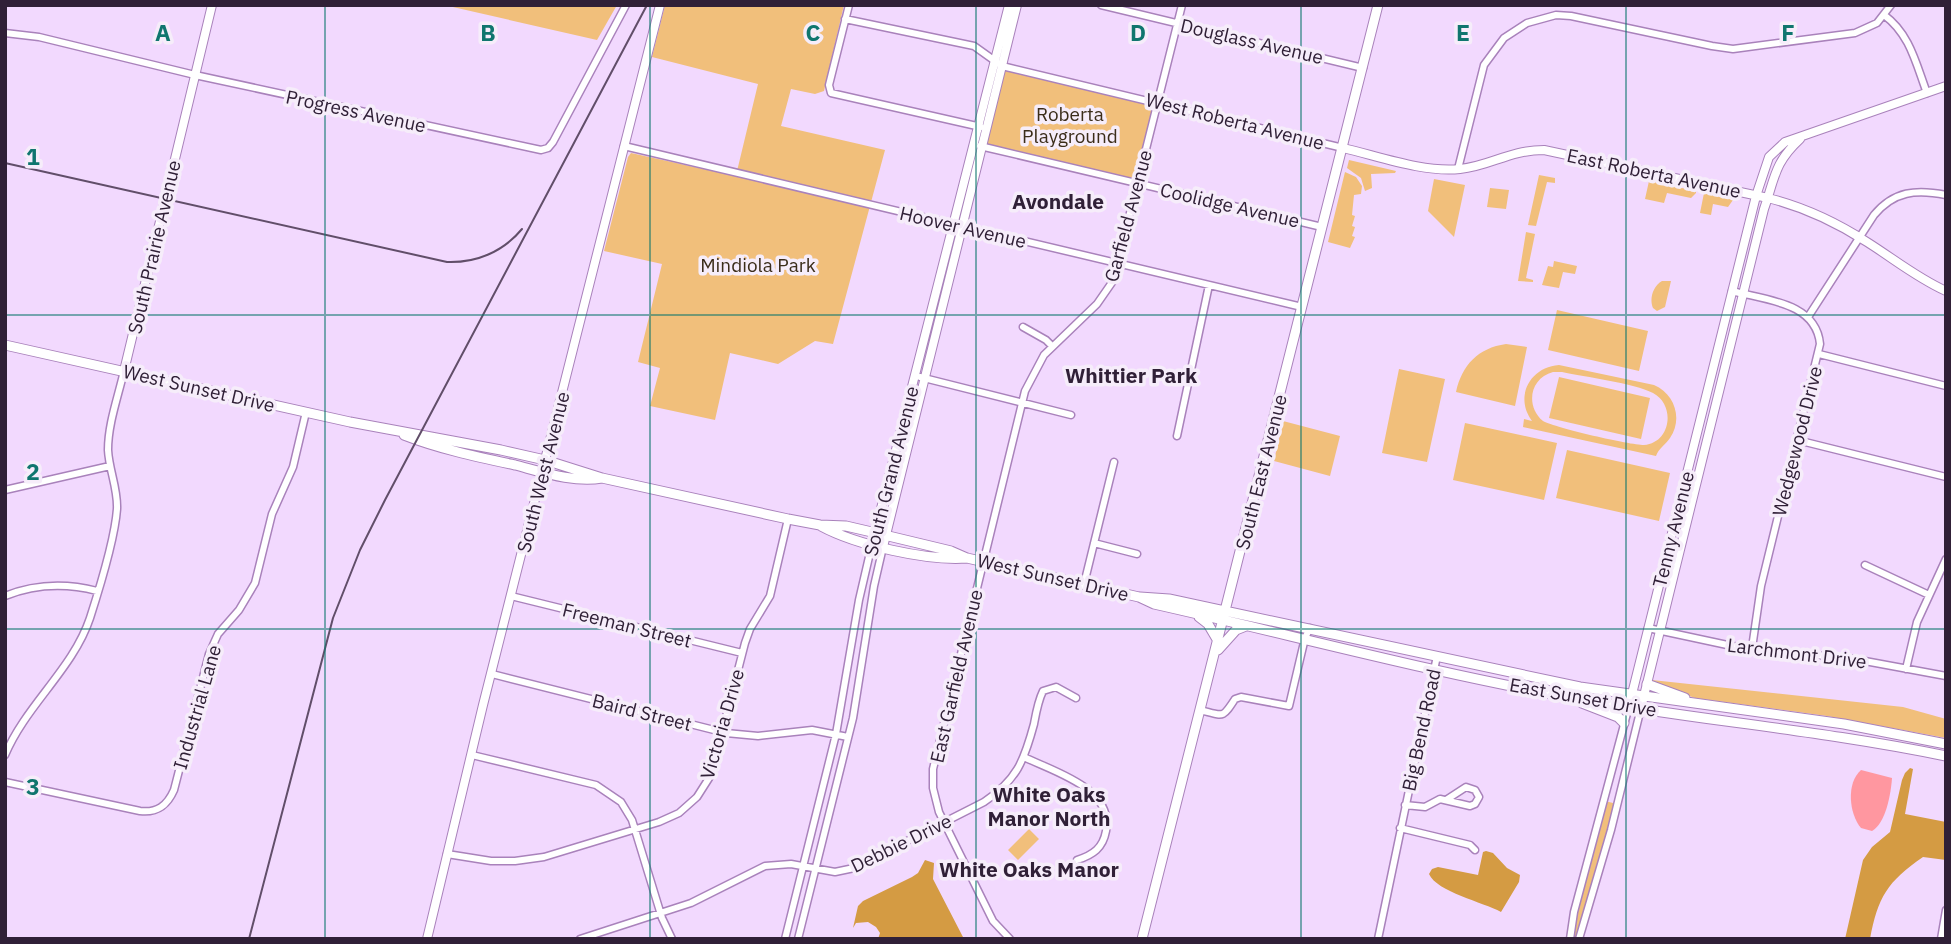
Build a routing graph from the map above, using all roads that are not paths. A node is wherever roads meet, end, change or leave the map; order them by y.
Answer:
1 (212, 5) edge
2 (626, 5) edge
3 (660, 5) edge
4 (849, 5) edge
5 (1009, 5) edge
6 (1017, 5) edge
7 (1101, 5) edge
8 (1182, 5) edge
9 (1378, 5) edge
10 (1891, 5) edge
11 (1564, 6) edge
12 (1564, 15) junction
13 (1884, 15) junction
14 (845, 19) junction
15 (1178, 23) junction
16 (5, 33) edge
17 (999, 63) junction
18 (1363, 68) junction
19 (195, 75) junction
20 (1946, 86) edge
21 (1927, 93) junction
22 (1158, 102) junction
23 (982, 128) junction
24 (1800, 139) junction
25 (624, 146) junction
26 (978, 146) junction
27 (1343, 148) junction
28 (1458, 169) junction
29 (1138, 183) junction
30 (1756, 195) junction
31 (1946, 195) edge
32 (1768, 198) junction
33 (958, 226) junction
34 (1322, 227) junction
35 (1860, 237) junction
36 (1117, 264) junction
37 (1209, 285) junction
38 (1732, 291) junction
39 (1946, 291) edge
40 (1744, 294) junction
41 (1302, 307) junction
42 (1808, 317) junction
43 (1023, 327) dead end
44 (5, 345) edge
45 (1052, 346) junction
46 (1819, 354) junction
47 (124, 372) junction
48 (920, 377) junction
49 (1946, 386) edge
50 (1023, 403) junction
51 (306, 412) junction
52 (1071, 415) dead end
53 (393, 431) junction
54 (1177, 436) dead end
55 (1797, 440) junction
56 (545, 460) junction
57 (1114, 462) dead end
58 (110, 466) junction
59 (542, 472) junction
60 (1946, 477) edge
61 (602, 478) junction
62 (5, 490) edge
63 (788, 519) junction
64 (820, 525) junction
65 (881, 534) junction
66 (1094, 543) junction
67 (872, 544) junction
68 (883, 547) junction
69 (1137, 554) dead end
70 (967, 558) junction
71 (1946, 559) edge
72 (983, 562) junction
73 (1865, 565) dead end
74 (1084, 584) junction
75 (97, 591) junction
76 (5, 596) edge
77 (511, 596) junction
78 (1929, 596) junction
79 (1139, 597) junction
80 (1230, 597) junction
81 (1181, 610) junction
82 (1225, 615) junction
83 (1257, 617) junction
84 (1248, 625) junction
85 (1310, 628) junction
86 (1648, 628) junction
87 (1661, 631) junction
88 (1305, 638) junction
89 (1217, 641) junction
90 (1752, 648) junction
91 (742, 653) junction
92 (1214, 654) junction
93 (1437, 656) junction
94 (1640, 661) junction
95 (1652, 664) junction
96 (1434, 668) junction
97 (1906, 669) junction
98 (492, 674) junction
99 (1946, 676) edge
100 (1647, 684) junction
101 (1631, 695) junction
102 (1571, 697) junction
103 (1644, 697) junction
104 (1076, 698) dead end
105 (1699, 704) junction
106 (1629, 706) junction
107 (1641, 708) junction
108 (1200, 710) junction
109 (1624, 723) junction
110 (1844, 724) junction
111 (723, 732) junction
112 (836, 734) junction
113 (1842, 736) junction
114 (848, 737) junction
115 (1946, 744) edge
116 (5, 755) edge
117 (472, 755) junction
118 (1946, 756) edge
119 (1024, 757) junction
120 (5, 782) edge
121 (1446, 800) junction
122 (1605, 801) junction
123 (1405, 804) junction
124 (1617, 804) junction
125 (944, 822) junction
126 (1400, 828) junction
127 (634, 829) junction
128 (1475, 850) dead end
129 (447, 854) junction
130 (1077, 860) dead end
131 (803, 867) junction
132 (816, 870) junction
133 (1584, 876) junction
134 (1596, 879) junction
135 (1946, 910) edge
136 (661, 914) junction
137 (585, 938) edge
138 (427, 939) edge
139 (672, 939) edge
140 (785, 939) edge
141 (798, 939) edge
142 (1010, 939) edge
143 (1142, 939) edge
144 (1378, 939) edge
145 (1570, 939) edge
146 (1579, 939) edge
147 (1941, 939) edge

1 - 19 street, South Prairie Avenue
2 - 19 street, Progress Avenue
3 - 25 street, South West Avenue
4 - 14 street
5 - 17 street, South Grand Avenue
6 - 17 street, South Grand Avenue
7 - 15 street, Douglass Avenue
8 - 15 street, Garfield Avenue
9 - 18 main road, South East Avenue
10 - 13 street
11 - 12 street
12 - 13 street
12 - 28 street
13 - 21 street
14 - 17 street, West Roberta Avenue
14 - 23 street
15 - 18 street, Douglass Avenue
15 - 22 street, Garfield Avenue
16 - 19 street, Progress Avenue
17 - 22 street, West Roberta Avenue
17 - 23 street, South Grand Avenue
18 - 27 main road, South East Avenue
19 - 47 street, South Prairie Avenue
20 - 21 street, Tenny Avenue
21 - 24 street, Tenny Avenue
22 - 27 street, West Roberta Avenue
22 - 29 street, Garfield Avenue
23 - 26 street, South Grand Avenue
24 - 30 street, Tenny Avenue
24 - 32 street, Tenny Avenue
25 - 33 street, Hoover Avenue
25 - 56 street, South West Avenue
26 - 29 street, Coolidge Avenue
26 - 33 street, South Grand Avenue
27 - 28 street, East Roberta Avenue
27 - 34 main road, South East Avenue
28 - 30 street, East Roberta Avenue
29 - 34 street, Coolidge Avenue
29 - 36 street, Garfield Avenue
30 - 32 street, East Roberta Avenue
30 - 38 street, Tenny Avenue
31 - 35 street
32 - 35 street, East Roberta Avenue
32 - 40 street, Tenny Avenue
33 - 36 street, Hoover Avenue
33 - 48 street, South Grand Avenue
34 - 41 main road, South East Avenue
35 - 39 street, East Roberta Avenue
35 - 42 street
36 - 37 street, Hoover Avenue
36 - 45 street, Garfield Avenue
37 - 41 street, Hoover Avenue
37 - 54 street
38 - 40 street
38 - 86 street, Tenny Avenue
40 - 42 street
40 - 87 street, Tenny Avenue
41 - 80 main road, South East Avenue
42 - 46 street, Wedgewood Drive
43 - 45 street
44 - 47 main road, West Sunset Drive
45 - 50 street, Garfield Avenue
46 - 49 street
46 - 55 street, Wedgewood Drive
47 - 51 main road, West Sunset Drive
47 - 58 street, South Prairie Avenue
48 - 50 street
48 - 65 street, South Grand Avenue
50 - 52 street
50 - 72 street, Garfield Avenue
51 - 53 main road, West Sunset Drive
51 - 120 street, Industrial Lane
53 - 56 main road, West Sunset Drive
53 - 59 main road, West Sunset Drive
55 - 60 street
55 - 90 street, Wedgewood Drive
56 - 59 street, South West Avenue
56 - 61 main road, West Sunset Drive
57 - 66 street
58 - 62 street
58 - 75 street, South Prairie Avenue
59 - 61 main road, West Sunset Drive
59 - 77 street, South West Avenue
61 - 63 main road, West Sunset Drive
63 - 64 main road, West Sunset Drive
63 - 91 street, Victoria Drive
64 - 65 main road, West Sunset Drive
64 - 67 main road, West Sunset Drive
65 - 67 street, South Grand Avenue
65 - 68 street, South Grand Avenue
65 - 70 main road, West Sunset Drive
66 - 69 street
66 - 74 street
67 - 68 main road, West Sunset Drive
67 - 112 street, South Grand Avenue
68 - 70 main road, West Sunset Drive
68 - 114 street, South Grand Avenue
70 - 72 main road, West Sunset Drive
71 - 78 street
72 - 74 main road, West Sunset Drive
72 - 125 street, East Garfield Avenue
73 - 78 street
74 - 79 main road, West Sunset Drive
75 - 76 street
75 - 116 street, South Prairie Avenue
77 - 91 street, Freeman Street
77 - 98 street, South West Avenue
78 - 97 street
79 - 81 main road, West Sunset Drive
79 - 82 main road, West Sunset Drive
80 - 82 main road, South East Avenue
80 - 83 main road
81 - 82 main road, West Sunset Drive
81 - 89 main road
82 - 83 main road, East Sunset Drive
82 - 84 main road, East Sunset Drive
82 - 89 main road, South East Avenue
83 - 85 main road, East Sunset Drive
84 - 88 main road, East Sunset Drive
84 - 92 main road
85 - 88 street
85 - 93 main road, East Sunset Drive
86 - 87 street, Larchmont Drive
86 - 94 street, Tenny Avenue
87 - 90 street, Larchmont Drive
87 - 95 street, Tenny Avenue
88 - 96 main road, East Sunset Drive
88 - 108 street
89 - 92 main road, South East Avenue
90 - 97 street, Larchmont Drive
91 - 111 street, Victoria Drive
92 - 108 main road, South East Avenue
93 - 96 street, Big Bend Road
93 - 101 main road, East Sunset Drive
94 - 95 street
94 - 101 street, Tenny Avenue
95 - 100 street, Tenny Avenue
96 - 102 main road, East Sunset Drive
96 - 123 street, Big Bend Road
97 - 99 street, Larchmont Drive
98 - 111 street, Baird Street
98 - 117 street, South West Avenue
100 - 103 street, Tenny Avenue
100 - 105 main road
101 - 103 main road, East Sunset Drive
101 - 106 street, Tenny Avenue
102 - 106 main road, East Sunset Drive
102 - 109 main road
103 - 105 main road, East Sunset Drive
103 - 107 street, Tenny Avenue
104 - 119 street, Debbie Drive
105 - 110 main road, East Sunset Drive
106 - 107 main road, East Sunset Drive
106 - 109 street, Tenny Avenue
107 - 113 main road, East Sunset Drive
107 - 124 street, Tenny Avenue
108 - 143 main road, South East Avenue
109 - 122 street, Tenny Avenue
110 - 113 street
110 - 115 main road, East Sunset Drive
111 - 112 street, Baird Street
111 - 127 street, Victoria Drive
112 - 114 street, Baird Street
112 - 131 street, South Grand Avenue
113 - 118 main road, East Sunset Drive
114 - 132 street, South Grand Avenue
117 - 127 street
117 - 129 street, South West Avenue
119 - 125 street, Debbie Drive
119 - 130 street
121 - 121 street, Big Bend Road
121 - 123 street, Big Bend Road
122 - 124 street
122 - 133 street, Tenny Avenue
123 - 126 street, Big Bend Road
124 - 134 street, Tenny Avenue
125 - 132 street, Debbie Drive
125 - 142 street, East Garfield Avenue
126 - 128 street
126 - 144 street, Big Bend Road
127 - 129 street, Victoria Drive
127 - 136 street
129 - 138 street, South West Avenue
131 - 132 street, Debbie Drive
131 - 136 street, Debbie Drive
131 - 140 street, South Grand Avenue
132 - 141 street, South Grand Avenue
133 - 134 street
133 - 145 street, Tenny Avenue
134 - 146 street, Tenny Avenue
135 - 147 street
136 - 137 street, Debbie Drive
136 - 139 street

